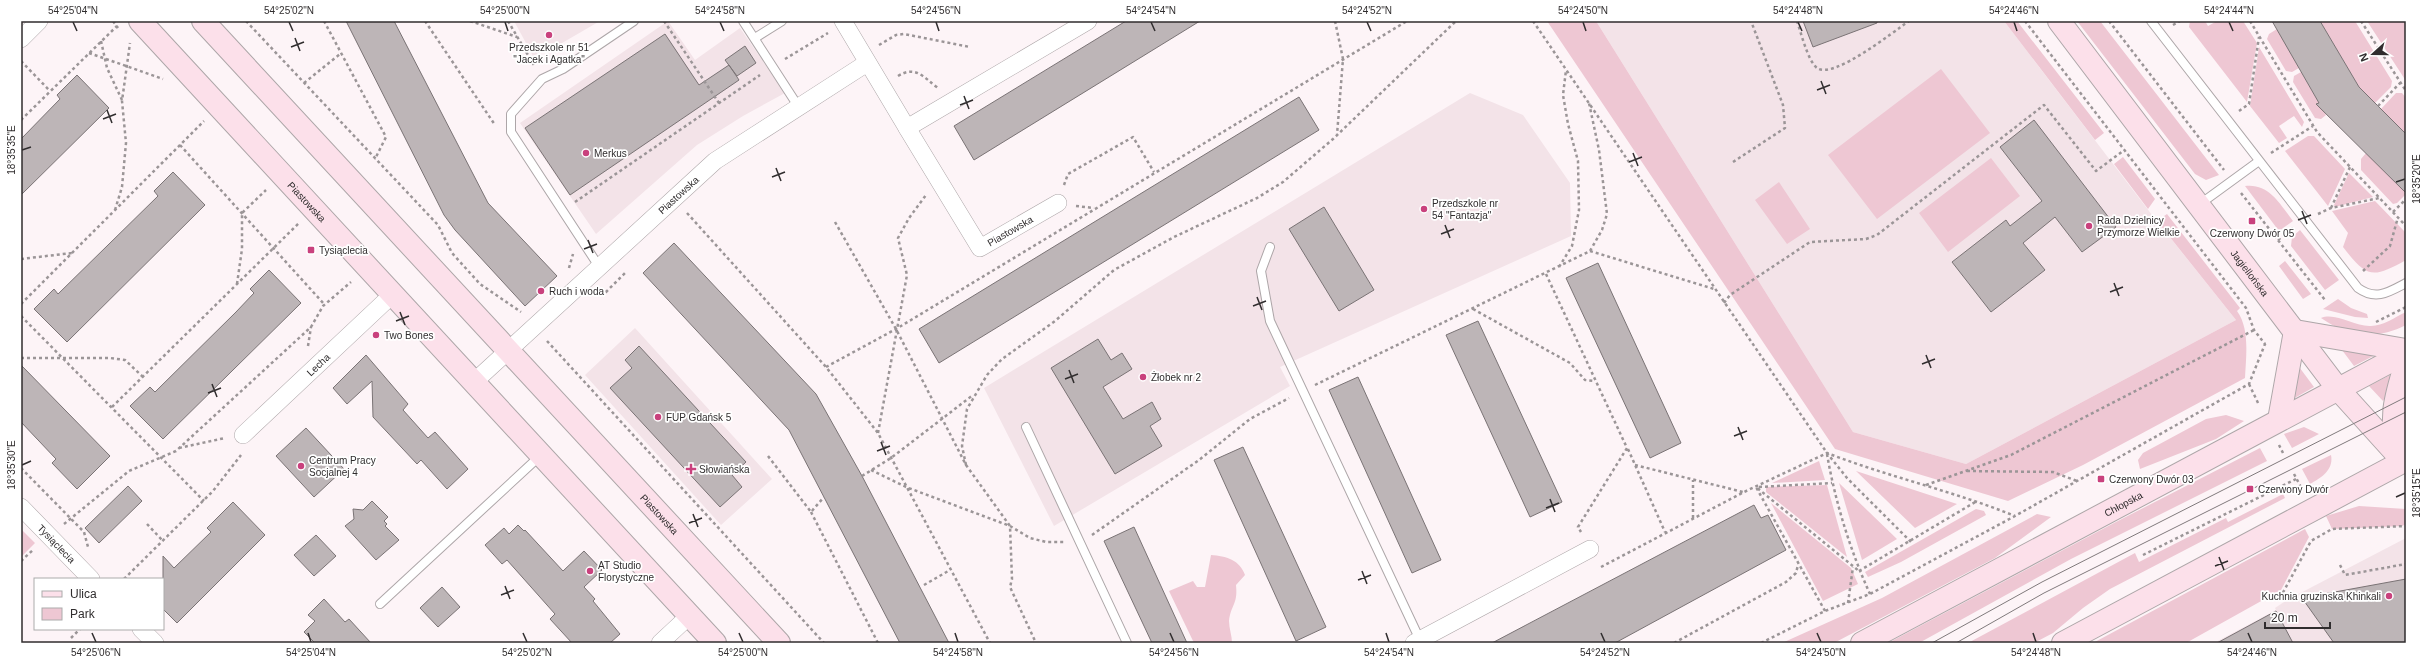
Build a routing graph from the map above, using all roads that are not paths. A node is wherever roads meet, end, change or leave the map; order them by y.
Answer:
1 (39, 21) edge
2 (140, 21) edge
3 (203, 21) edge
4 (634, 21) edge
5 (744, 21) edge
6 (782, 21) edge
7 (1088, 21) edge
8 (2059, 21) edge
9 (2151, 21) edge
10 (844, 22) edge
11 (755, 38) junction
12 (21, 39) edge
13 (868, 63) junction
14 (798, 106) junction
15 (907, 128) junction
16 (2259, 160) junction
17 (1058, 203) road end
18 (2200, 204) junction
19 (1270, 247) dead end
20 (600, 268) junction
21 (2406, 283) edge
22 (393, 294) junction
23 (2295, 331) junction
24 (508, 350) junction
25 (2406, 352) edge
26 (2406, 363) edge
27 (474, 382) junction
28 (2338, 389) junction
29 (2279, 420) junction
30 (1026, 427) dead end
31 (243, 435) road end
32 (542, 455) junction
33 (2405, 462) edge
34 (21, 507) edge
35 (1590, 549) road end
36 (91, 578) edge
37 (380, 604) dead end
38 (689, 616) junction
39 (142, 630) edge
40 (1417, 641) edge
41 (155, 643) edge
42 (660, 643) edge
43 (715, 643) edge
44 (779, 643) edge
45 (1127, 643) edge
46 (1862, 643) edge
47 (2063, 643) edge

1 - 12 street
2 - 22 street, Piastowska
3 - 24 street, Piastowska
4 - 20 lane
5 - 11 lane
6 - 11 lane
7 - 15 street
8 - 18 street, Jagiellońska
9 - 16 lane
10 - 13 street, Piastowska
11 - 14 lane
13 - 14 street, Piastowska
13 - 15 street, Piastowska
14 - 20 street, Piastowska
15 - 17 street, Piastowska
16 - 18 lane
16 - 21 lane
18 - 23 street, Jagiellońska
19 - 40 lane
20 - 24 street, Piastowska
22 - 27 street, Piastowska
22 - 31 street, Lecha
23 - 25 street
23 - 28 street, Jagiellońska
23 - 29 street
24 - 27 street, Piastowska
24 - 44 street, Piastowska
25 - 28 street, Chłopska
26 - 33 street
27 - 32 street, Piastowska
28 - 29 street, Chłopska
28 - 33 street, Jagiellońska
29 - 46 street, Chłopska
30 - 45 lane
32 - 37 lane
32 - 38 street, Piastowska
33 - 47 street
34 - 36 street, Tysiąclecia
35 - 40 street
38 - 42 street
38 - 43 street, Piastowska
39 - 41 street

